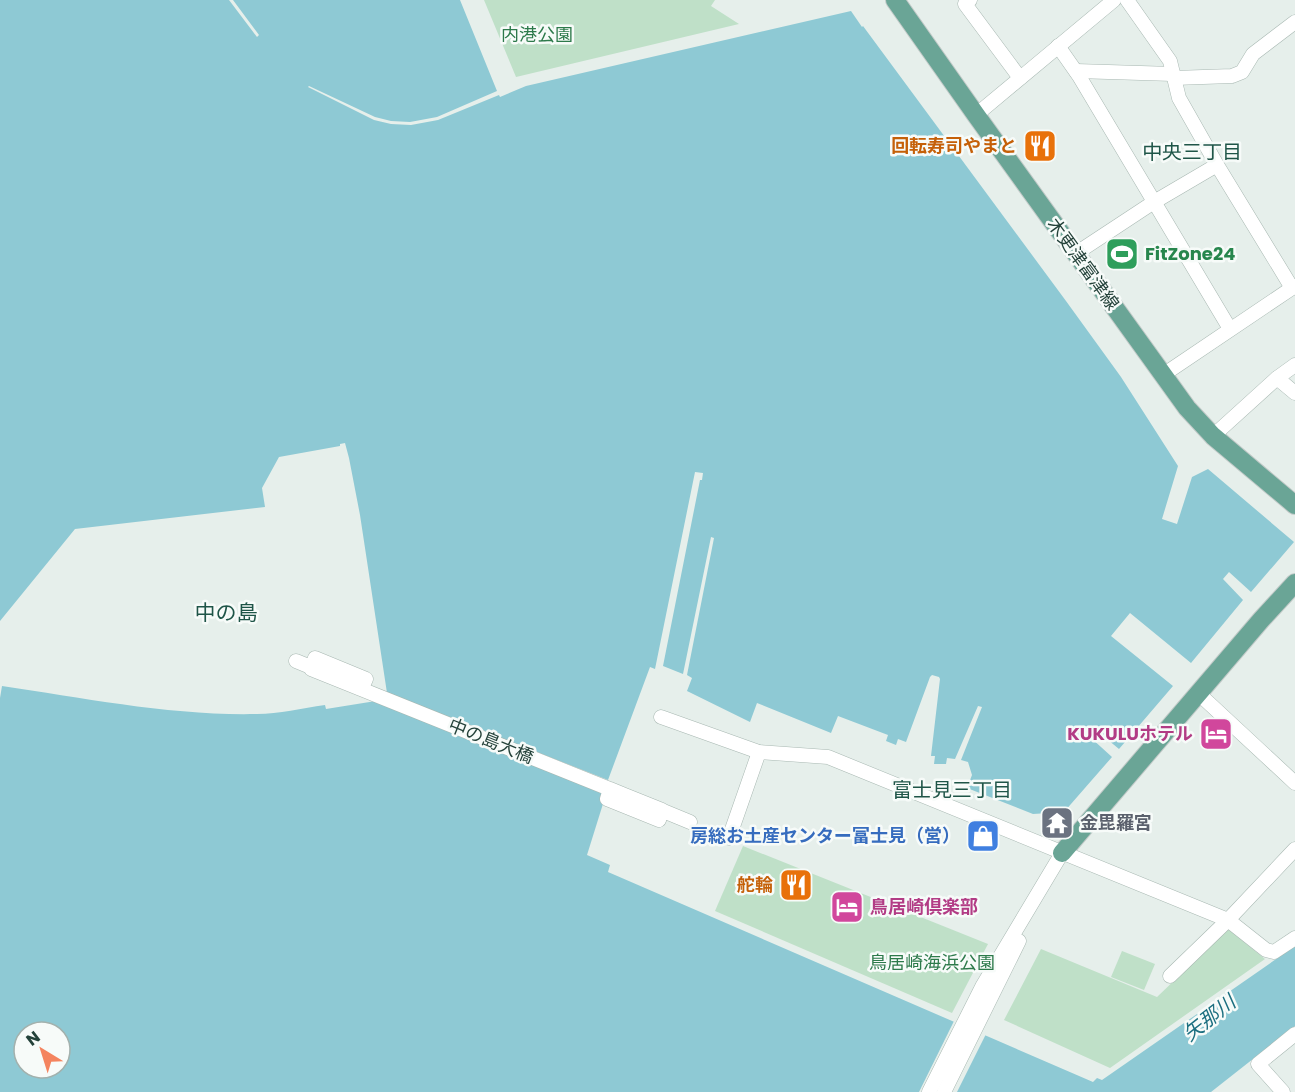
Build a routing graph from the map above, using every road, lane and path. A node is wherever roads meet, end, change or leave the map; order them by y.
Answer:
1 (895, 0) edge
2 (970, 0) edge
3 (1114, 0) edge
4 (1127, 0) edge
5 (1295, 22) edge
6 (1058, 46) junction
7 (1076, 71) junction
8 (1174, 76) junction
9 (1020, 78) junction
10 (976, 115) junction
11 (1217, 165) junction
12 (1154, 202) junction
13 (1075, 254) junction
14 (1293, 287) edge
15 (1230, 329) junction
16 (1295, 365) edge
17 (1163, 375) junction
18 (1277, 378) junction
19 (1295, 393) edge
20 (1213, 436) junction
21 (1295, 505) edge
22 (1295, 583) edge
23 (296, 661) dead end
24 (1198, 693) junction
25 (661, 717) dead end
26 (759, 752) junction
27 (1295, 783) edge
28 (690, 822) dead end
29 (729, 838) dead end
30 (1295, 849) edge
31 (1062, 852) junction
32 (1228, 920) junction
33 (1295, 938) edge
34 (1170, 976) dead end
35 (988, 989) junction
36 (1295, 1034) edge
37 (929, 1092) edge
38 (944, 1092) edge
39 (1283, 1092) edge

1 - 10 main road, 木更津富津線
2 - 9 street
3 - 6 street
4 - 8 street
5 - 8 street
6 - 7 street
6 - 9 street
7 - 8 street
7 - 12 street
8 - 11 street
9 - 10 street
10 - 13 main road, 木更津富津線
11 - 12 street
11 - 14 street
12 - 13 street
12 - 15 street
13 - 17 main road, 木更津富津線
14 - 15 street
15 - 17 street
16 - 18 street
17 - 20 main road, 木更津富津線
18 - 19 street
18 - 20 street
20 - 21 main road, 木更津富津線
22 - 24 main road
23 - 28 street, 中の島大橋
24 - 27 street
24 - 31 main road
25 - 26 street
26 - 29 street
26 - 31 street
30 - 32 street
31 - 32 street
31 - 35 street
32 - 33 street
32 - 34 street
35 - 37 street
35 - 38 street
36 - 39 street

